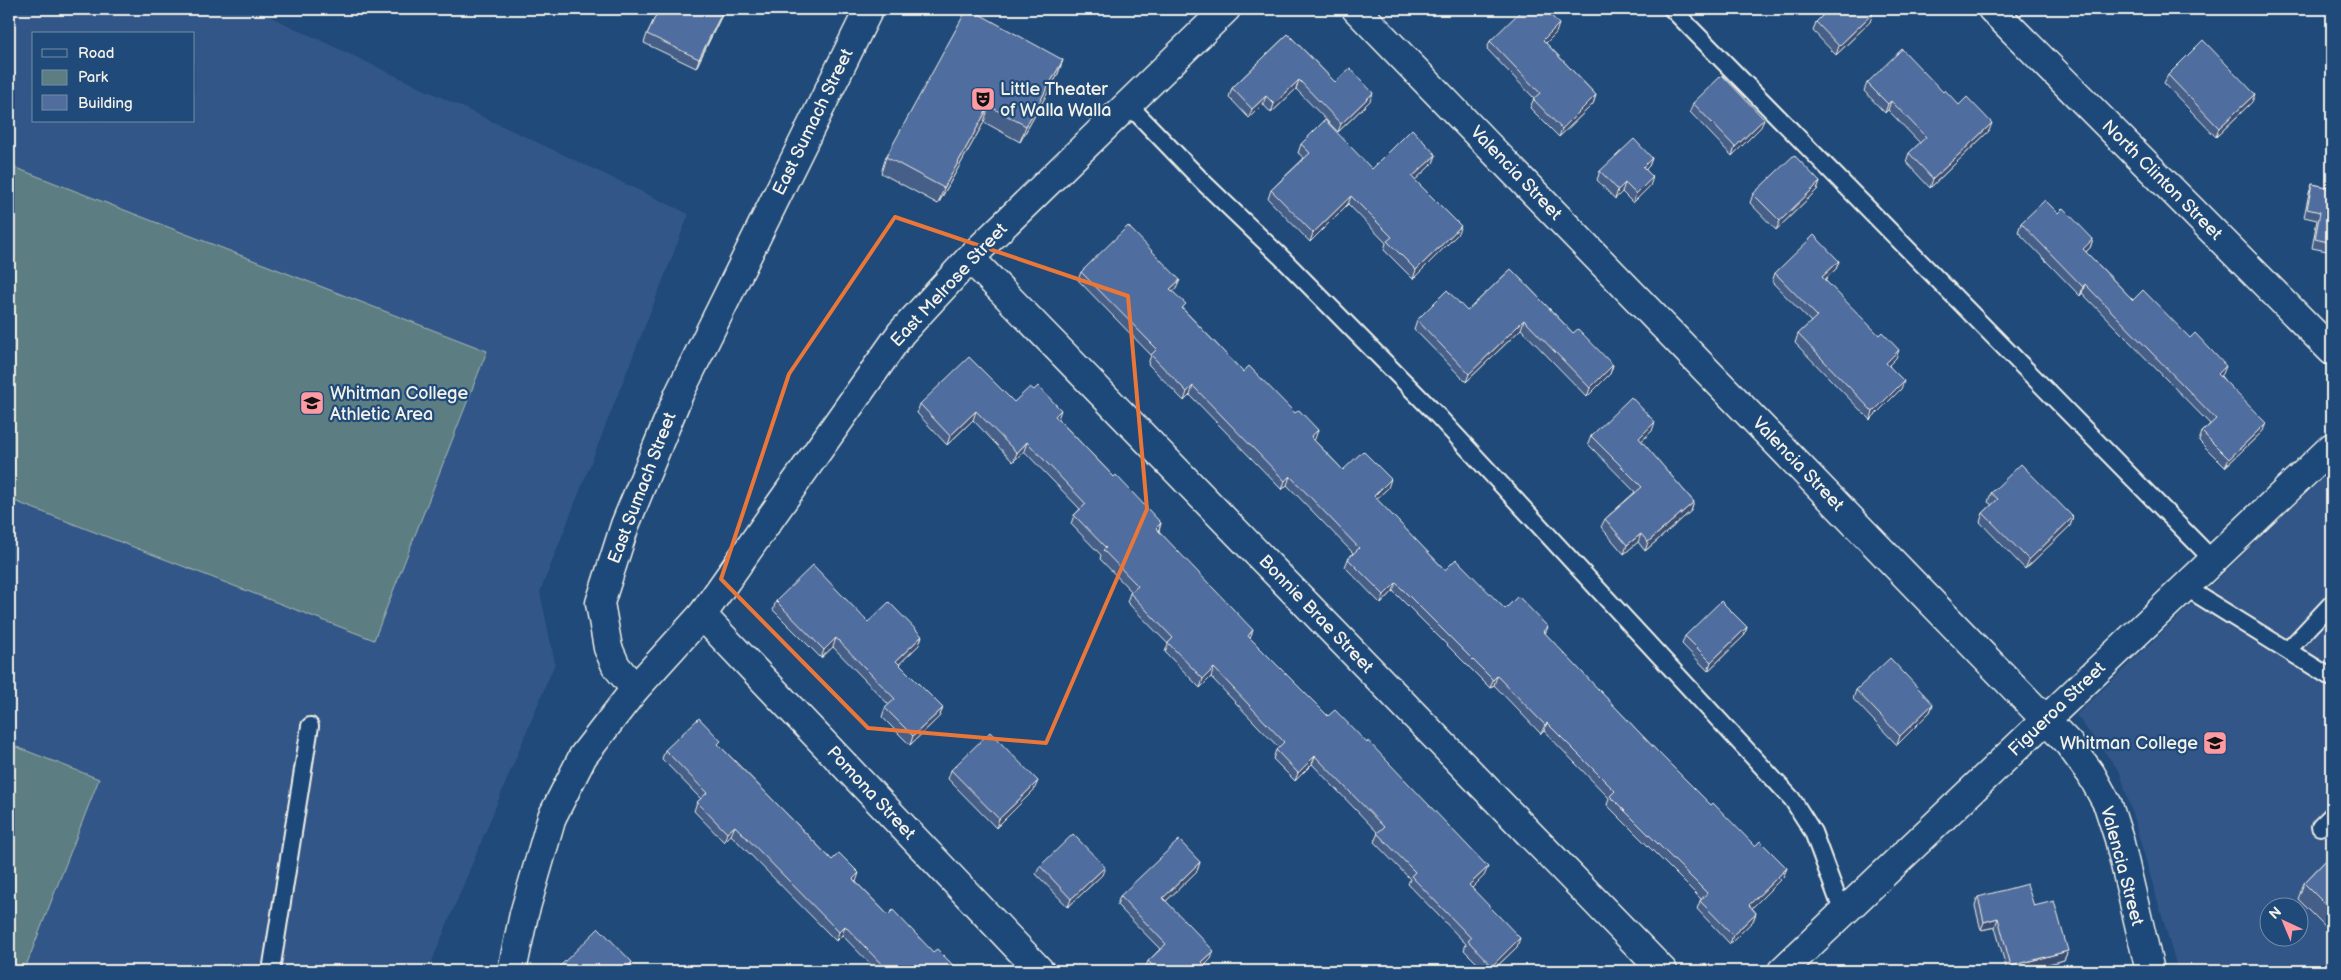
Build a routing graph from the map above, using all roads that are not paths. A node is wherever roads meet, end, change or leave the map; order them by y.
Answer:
1 (869, 9) edge
2 (1226, 9) edge
3 (1356, 9) edge
4 (1672, 9) edge
5 (1992, 9) edge
6 (1127, 103) junction
7 (970, 258) junction
8 (2332, 351) edge
9 (2332, 447) edge
10 (2213, 560) junction
11 (2185, 587) junction
12 (2332, 603) edge
13 (702, 614) junction
14 (2289, 649) junction
15 (2332, 678) edge
16 (635, 689) junction
17 (2046, 720) junction
18 (310, 726) dead end
19 (2332, 815) edge
20 (2320, 827) dead end
21 (1843, 913) junction
22 (271, 971) edge
23 (512, 971) edge
24 (1040, 971) edge
25 (1663, 971) edge
26 (1782, 971) edge
27 (2150, 971) edge

1 - 16 street, East Sumach Street
2 - 6 street, East Melrose Street
3 - 17 street, Valencia Street
4 - 10 lane
5 - 8 street, North Clinton Street
6 - 7 street, East Melrose Street
6 - 21 lane
7 - 13 street, East Melrose Street
7 - 25 street, Bonnie Brae Street
9 - 10 street, Figueroa Street
10 - 11 street, Figueroa Street
11 - 14 lane
11 - 17 street, Figueroa Street
12 - 14 lane
13 - 16 street, East Melrose Street
13 - 24 street, Pomona Street
14 - 15 lane
16 - 23 street
17 - 21 street, Figueroa Street
17 - 27 street, Valencia Street
18 - 22 lane
19 - 20 lane
21 - 26 street, Figueroa Street

